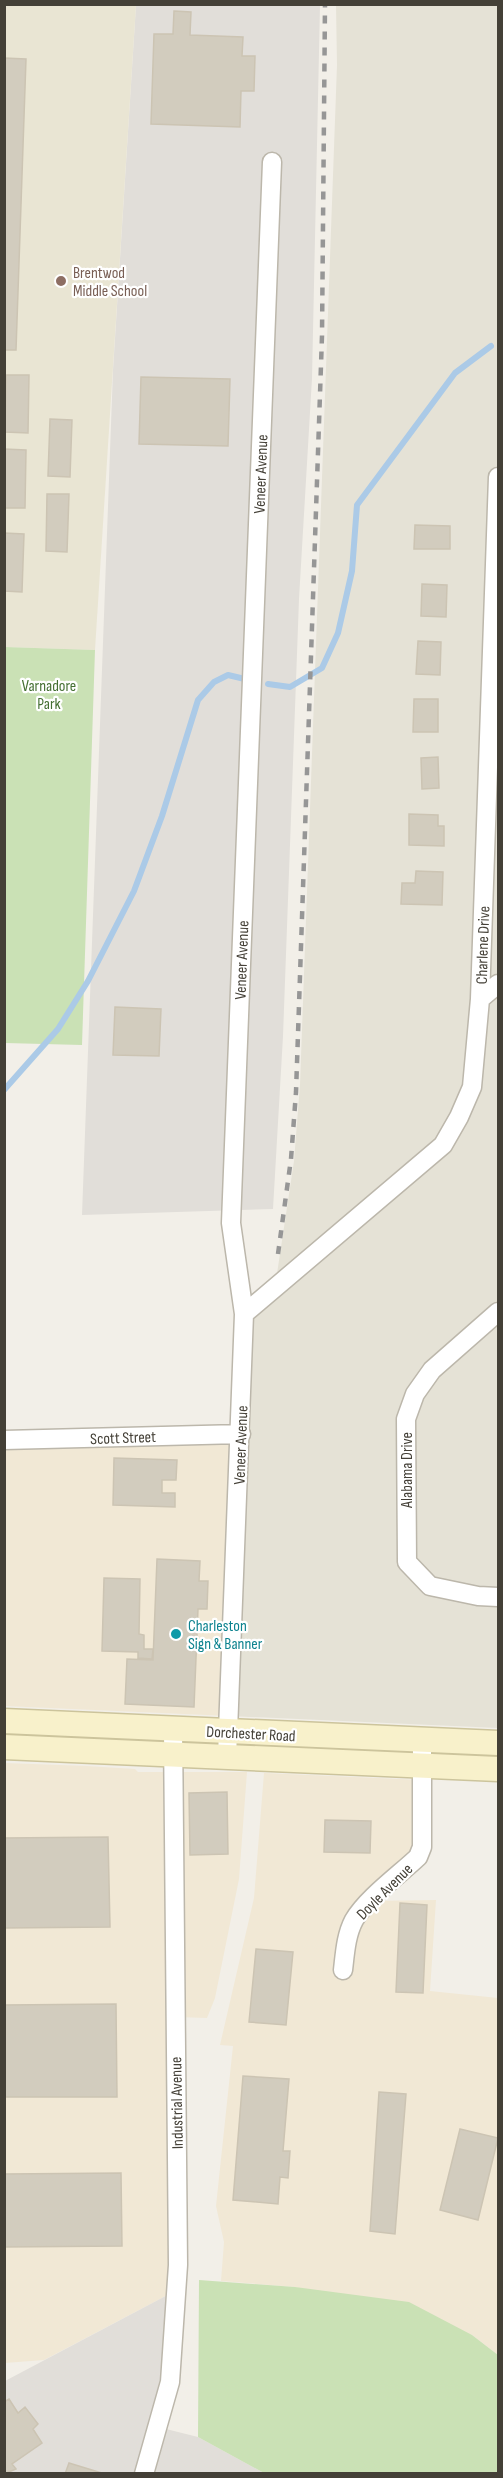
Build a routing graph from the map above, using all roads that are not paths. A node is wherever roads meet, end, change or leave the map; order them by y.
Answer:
1 (272, 162) dead end
2 (498, 477) edge
3 (496, 622) edge
4 (498, 984) edge
5 (480, 999) junction
6 (498, 1312) edge
7 (244, 1314) junction
8 (241, 1434) junction
9 (4, 1440) edge
10 (498, 1597) edge
11 (4, 1720) edge
12 (173, 1729) junction
13 (228, 1732) junction
14 (422, 1740) junction
15 (498, 1743) edge
16 (4, 1747) edge
17 (172, 1754) junction
18 (227, 1757) junction
19 (422, 1766) junction
20 (498, 1769) edge
21 (343, 1970) dead end
22 (144, 2474) edge

1 - 7 street, Veneer Avenue
2 - 3 street, Charlene Drive
3 - 5 street, Charlene Drive
4 - 5 street
5 - 7 street, Charlene Drive
6 - 10 street, Alabama Drive
7 - 8 street, Veneer Avenue
8 - 9 street, Scott Street
8 - 13 street, Veneer Avenue
11 - 12 main road, Dorchester Road
12 - 13 main road, Dorchester Road
12 - 17 street, Industrial Avenue
13 - 14 main road, Dorchester Road
13 - 18 street, Veneer Avenue
14 - 15 main road, Dorchester Road
14 - 19 street, Doyle Avenue
16 - 17 main road, Dorchester Road
17 - 18 main road, Dorchester Road
17 - 22 street, Industrial Avenue
18 - 19 main road, Dorchester Road
19 - 20 main road, Dorchester Road
19 - 21 street, Doyle Avenue

